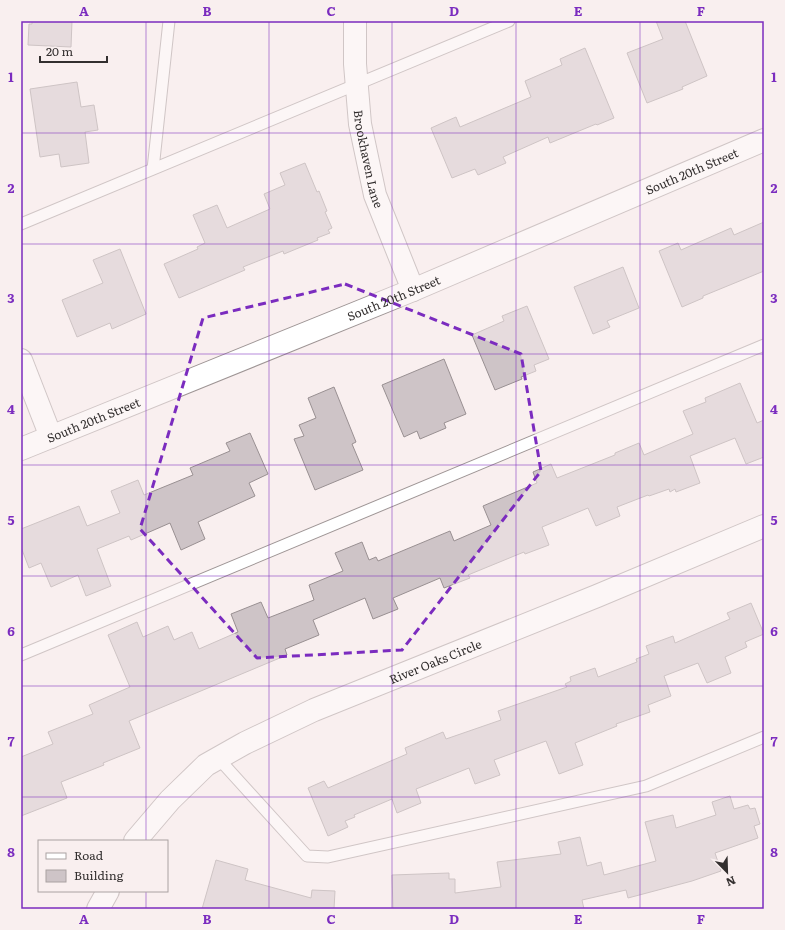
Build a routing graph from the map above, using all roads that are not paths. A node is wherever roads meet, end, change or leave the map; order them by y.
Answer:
1 (169, 21) edge
2 (354, 21) edge
3 (509, 21) edge
4 (356, 85) junction
5 (764, 140) edge
6 (153, 169) junction
7 (21, 224) edge
8 (413, 290) junction
9 (764, 345) edge
10 (21, 360) edge
11 (51, 437) junction
12 (21, 449) edge
13 (764, 526) edge
14 (21, 655) edge
15 (764, 737) edge
16 (218, 758) junction
17 (136, 840) edge
18 (107, 892) edge
19 (98, 909) edge

1 - 6 lane
2 - 4 street, Brookhaven Lane
3 - 4 lane
4 - 6 lane
4 - 8 street, Brookhaven Lane
5 - 8 street, South 20th Street
6 - 7 lane
8 - 11 street, South 20th Street
9 - 14 lane
10 - 11 street
11 - 12 street, South 20th Street
13 - 16 street, River Oaks Circle
15 - 16 lane
16 - 17 street, River Oaks Circle
18 - 19 street

